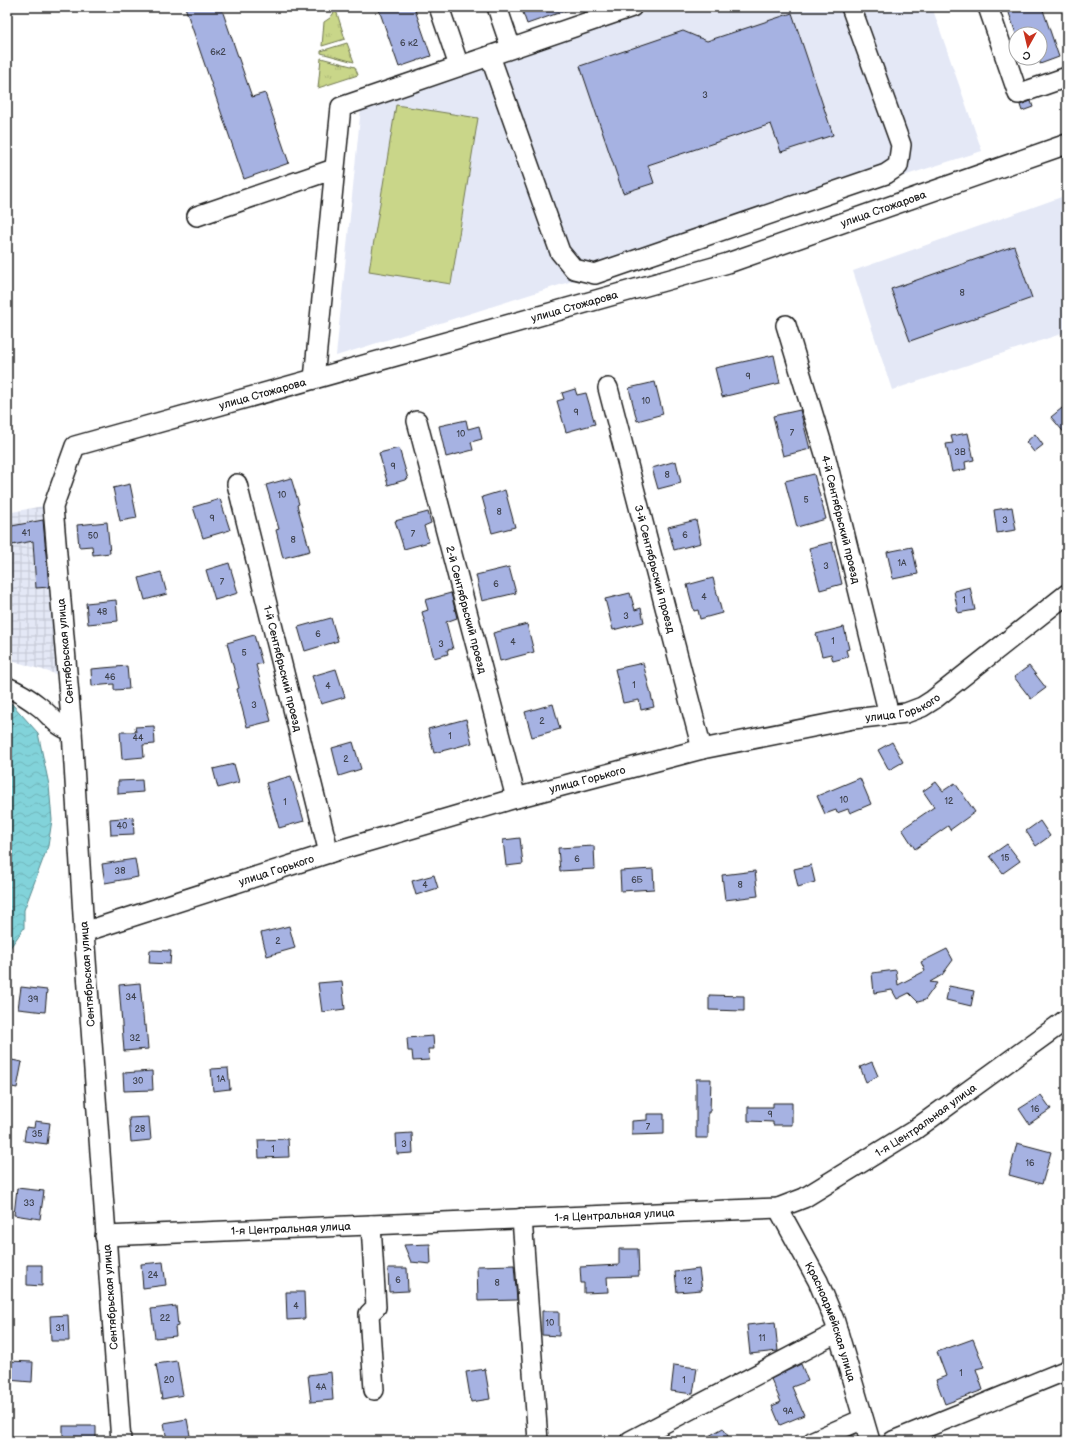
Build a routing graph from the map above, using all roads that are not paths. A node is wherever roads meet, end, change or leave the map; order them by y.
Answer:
1 (439, 7) edge
2 (497, 7) edge
3 (632, 7) edge
4 (851, 7) edge
5 (988, 7) edge
6 (511, 48) junction
7 (490, 56) junction
8 (459, 66) junction
9 (1067, 77) edge
10 (1067, 144) edge
11 (334, 169) junction
12 (197, 216) dead end
13 (786, 325) dead end
14 (314, 379) junction
15 (608, 388) dead end
16 (417, 421) dead end
17 (237, 484) dead end
18 (53, 507) joint
19 (1067, 594) edge
20 (7, 687) edge
21 (888, 716) junction
22 (72, 731) junction
23 (702, 749) junction
24 (516, 798) junction
25 (329, 853) junction
26 (84, 932) junction
27 (1067, 1019) edge
28 (778, 1208) junction
29 (522, 1218) junction
30 (371, 1225) junction
31 (105, 1236) junction
32 (838, 1332) junction
33 (1067, 1370) edge
34 (374, 1390) dead end
35 (863, 1419) junction
36 (121, 1441) edge
37 (538, 1441) edge
38 (630, 1441) edge
39 (813, 1441) edge
40 (870, 1441) edge
41 (893, 1441) edge

1 - 8 street
2 - 6 street
3 - 6 street
4 - 7 street
5 - 9 street
6 - 7 street
7 - 8 street
8 - 11 street
10 - 14 street, улица Стожарова
11 - 12 street
11 - 14 street
13 - 21 street, 4-й Сентябрьский проезд
14 - 18 street, улица Стожарова
15 - 23 street, 3-й Сентябрьский проезд
16 - 24 street, 2-й Сентябрьский проезд
17 - 25 street, 1-й Сентябрьский проезд
18 - 22 street, Сентябрьская улица
19 - 21 street, улица Горького
20 - 22 street
21 - 23 street, улица Горького
22 - 26 street, Сентябрьская улица
23 - 24 street, улица Горького
24 - 25 street, улица Горького
25 - 26 street, улица Горького
26 - 31 street, Сентябрьская улица
27 - 28 street, 1-я Центральная улица
28 - 29 street, 1-я Центральная улица
28 - 32 street, Красноармейская улица
29 - 30 street, 1-я Центральная улица
29 - 37 street
30 - 31 street, 1-я Центральная улица
30 - 34 street
31 - 36 street, Сентябрьская улица
32 - 35 street, Красноармейская улица
32 - 38 street
33 - 41 street
35 - 39 street
35 - 40 street, Красноармейская улица

